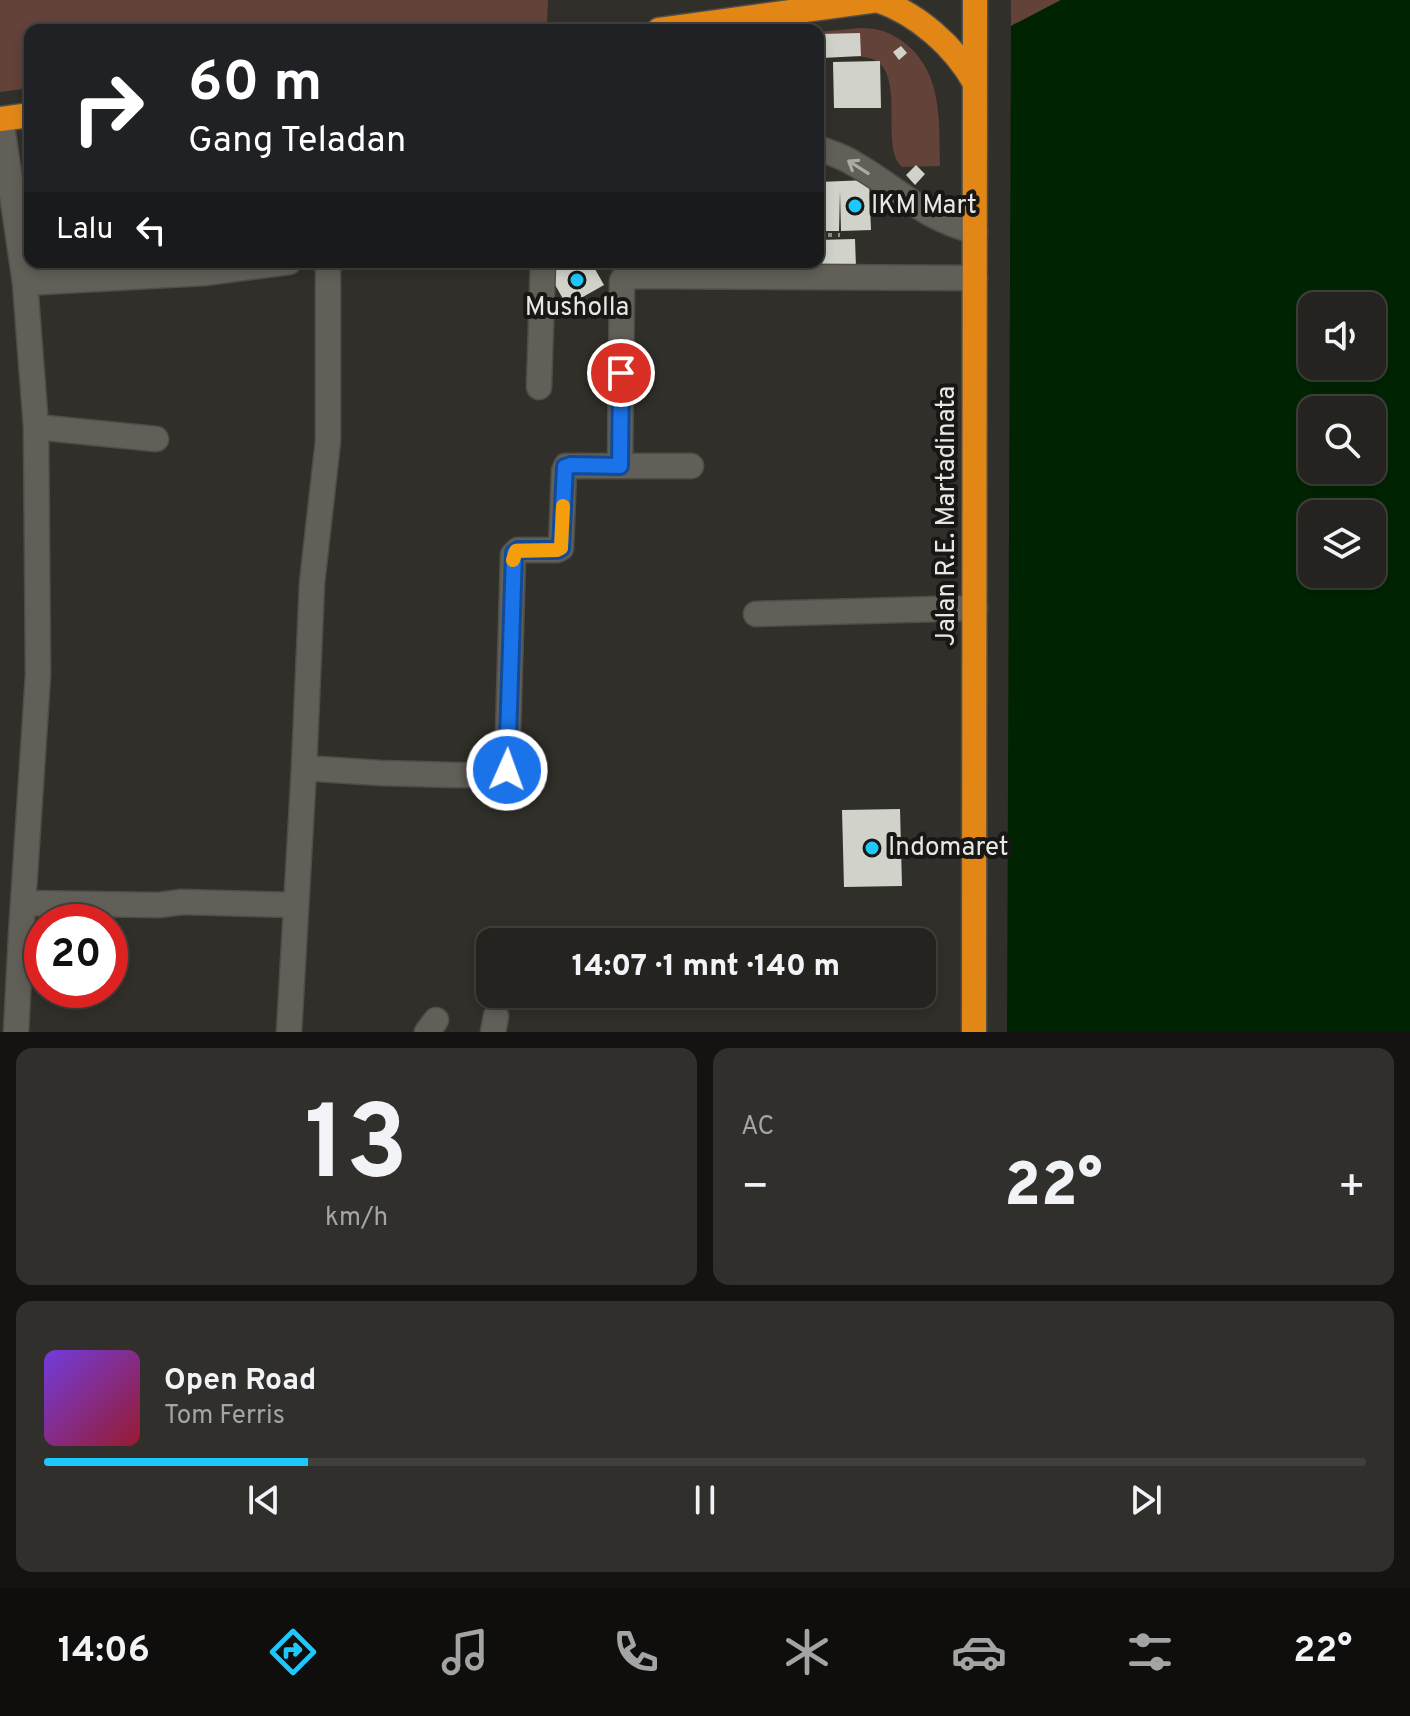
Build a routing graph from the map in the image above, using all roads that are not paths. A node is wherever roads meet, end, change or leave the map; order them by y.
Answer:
1 (877, 0) edge
2 (975, 0) edge
3 (703, 24) edge
4 (975, 83) junction
5 (24, 116) edge
6 (0, 119) edge
7 (824, 150) edge
8 (975, 231) junction
9 (243, 268) edge
10 (328, 268) edge
11 (543, 268) edge
12 (975, 278) junction
13 (25, 283) junction
14 (539, 387) dead end
15 (36, 427) junction
16 (156, 439) dead end
17 (620, 466) junction
18 (691, 466) dead end
19 (975, 608) junction
20 (756, 614) dead end
21 (304, 768) junction
22 (23, 903) junction
23 (295, 905) junction
24 (10, 935) edge
25 (16, 1032) edge
26 (289, 1032) edge
27 (974, 1032) edge

1 - 3 highway
1 - 4 highway
2 - 4 highway, Jalan R.E. Martadinata
4 - 8 highway, Jalan R.E. Martadinata
5 - 6 highway
6 - 13 street
8 -> 7 street
8 - 12 highway, Jalan R.E. Martadinata
9 - 13 street
10 - 21 street
11 - 14 street
12 - 17 street
12 - 19 highway, Jalan R.E. Martadinata
13 - 15 street
15 - 16 street
15 - 22 street
17 - 18 street
17 - 21 street
19 - 20 street
19 - 27 highway, Jalan R.E. Martadinata
21 - 23 street
22 - 23 street
22 - 24 street
23 - 26 street
24 - 25 street

